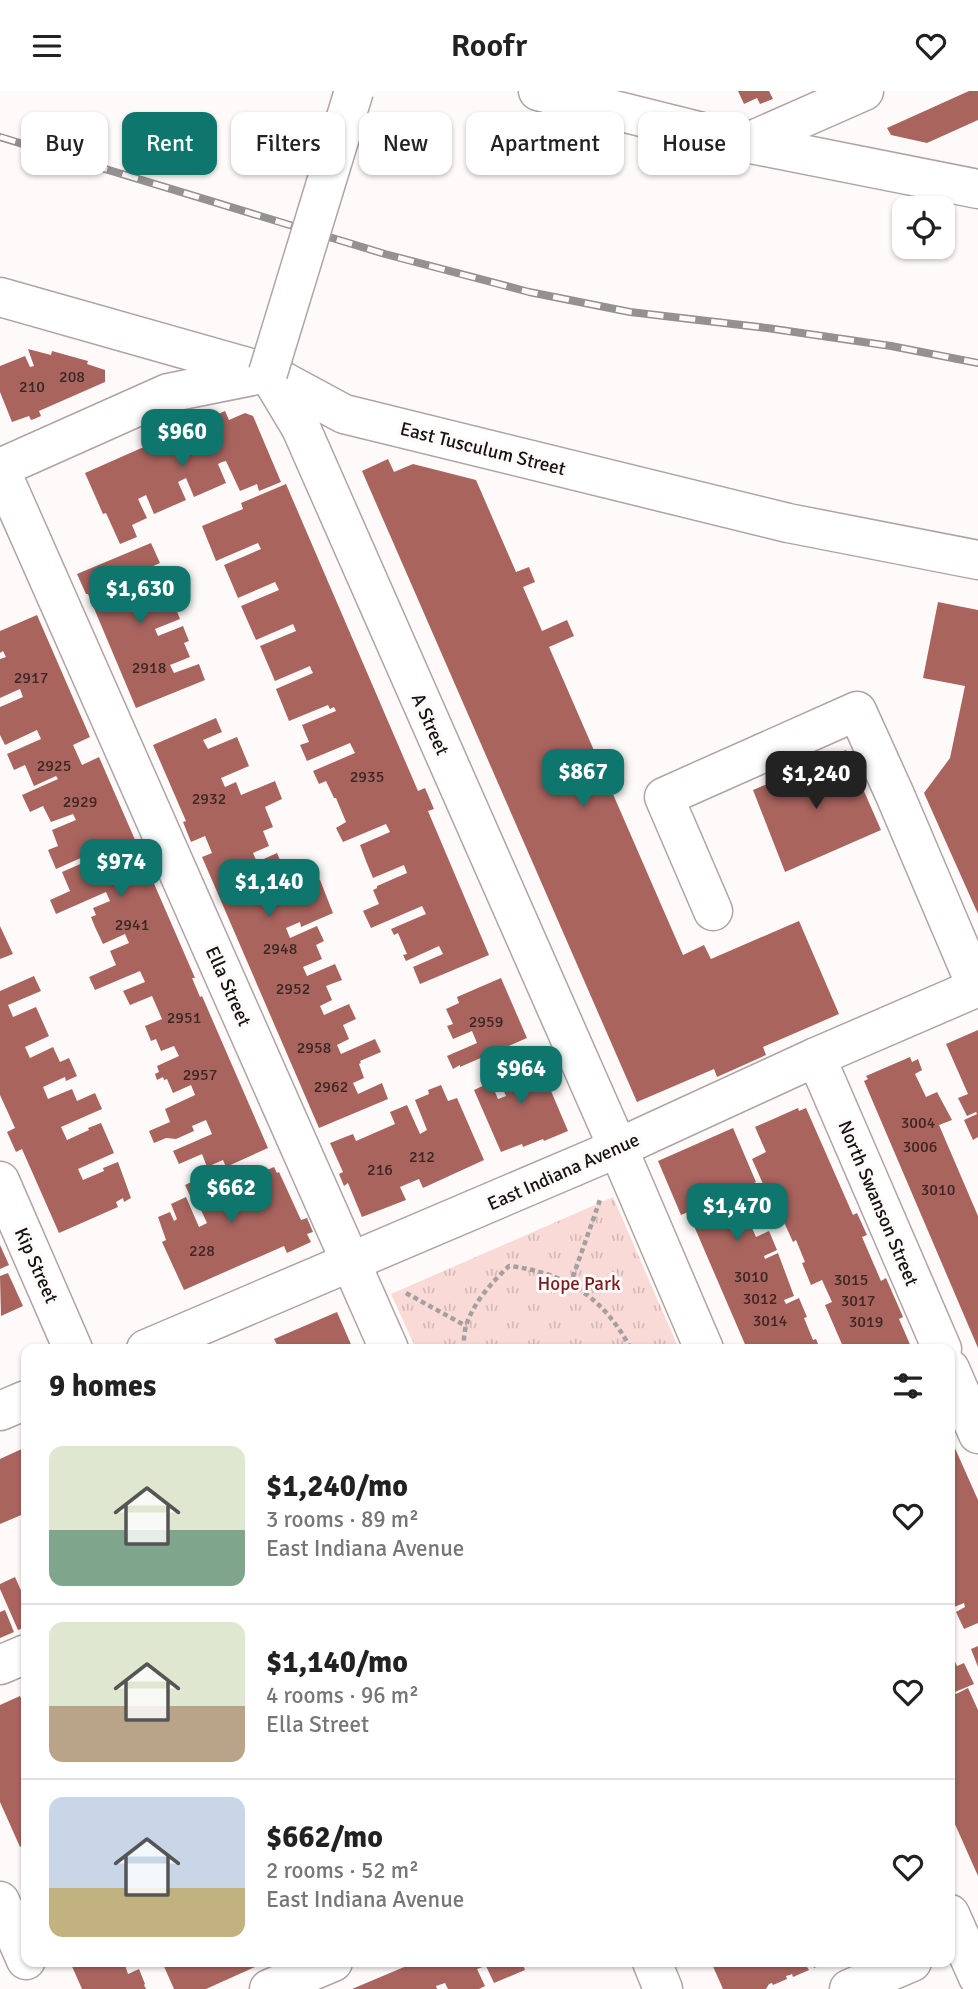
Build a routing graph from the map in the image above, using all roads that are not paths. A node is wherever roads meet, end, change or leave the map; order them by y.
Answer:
1 (354, 91) edge
2 (538, 91) edge
3 (843, 95) edge
4 (613, 102) edge
5 (645, 112) edge
6 (750, 141) edge
7 (750, 144) edge
8 (978, 189) edge
9 (0, 297) edge
10 (268, 373) junction
11 (0, 469) edge
12 (978, 561) edge
13 (713, 911) dead end
14 (978, 988) edge
15 (816, 1057) junction
16 (618, 1148) junction
17 (0, 1181) edge
18 (352, 1262) junction
19 (71, 1344) edge
20 (158, 1344) edge
21 (387, 1344) edge
22 (702, 1344) edge
23 (940, 1344) edge
24 (955, 1381) edge
25 (21, 1402) edge
26 (0, 1411) edge
27 (978, 1434) edge
28 (21, 1656) edge
29 (0, 1665) edge
30 (21, 1883) edge
31 (0, 1892) edge
32 (0, 1902) edge
33 (960, 1933) edge
34 (21, 1948) edge
35 (30, 1967) edge
36 (320, 1967) edge
37 (654, 1967) edge
38 (900, 1967) edge
39 (978, 1977) edge
40 (39, 1989) edge
41 (269, 1989) edge
42 (663, 1989) edge
43 (849, 1989) edge

1 - 10 street, bridge
2 - 4 street
3 - 6 street
4 - 5 street
7 - 8 street
9 - 10 street, East Tusculum Street
10 - 11 street
10 - 12 street, East Tusculum Street
10 - 16 street, A Street
11 - 18 street, Ella Street
13 - 14 street
14 - 15 street, East Indiana Avenue
15 - 16 street, East Indiana Avenue
15 - 23 street, North Swanson Street
16 - 18 street, East Indiana Avenue
16 - 22 street, A Street
17 - 19 street, Kip Street
18 - 20 street, East Indiana Avenue
18 - 21 street, Ella Street
24 - 27 street
25 - 26 street
28 - 29 street
30 - 31 street
32 - 34 street
33 - 39 street
35 - 40 street
36 - 41 street
37 - 42 street
38 - 43 street

